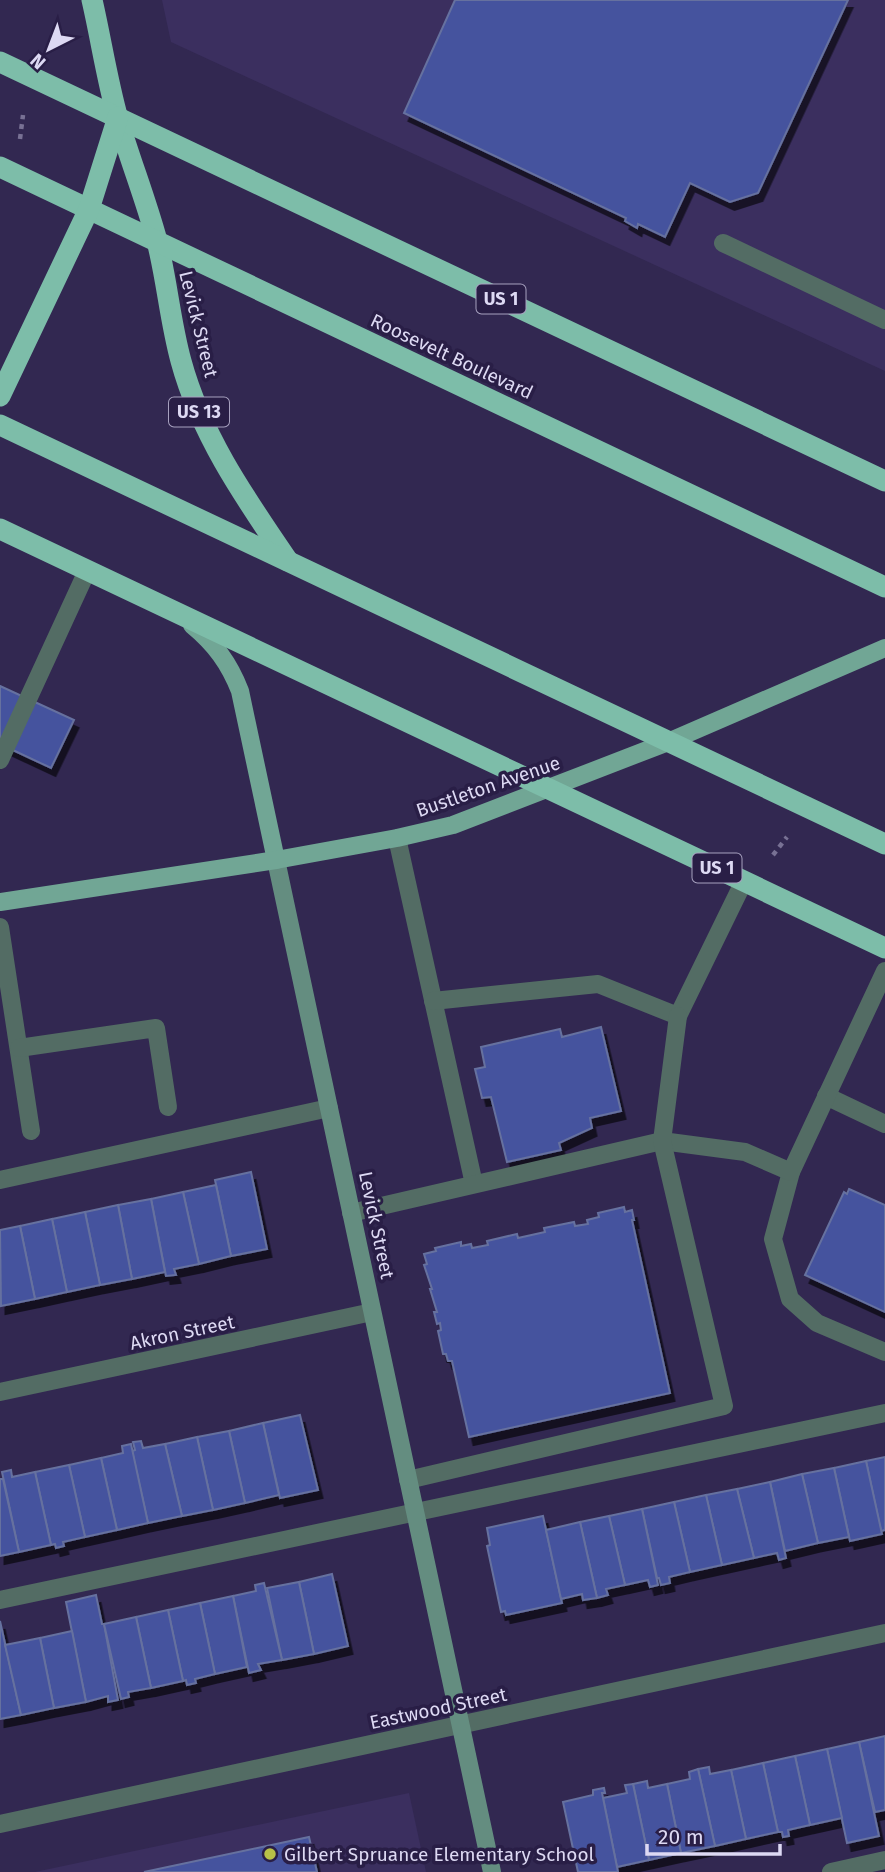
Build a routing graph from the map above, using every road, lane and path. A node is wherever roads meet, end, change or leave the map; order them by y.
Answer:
1 (92, 0) edge
2 (0, 62) edge
3 (23, 115) dead end
4 (118, 117) junction
5 (19, 139) dead end
6 (0, 167) edge
7 (89, 209) junction
8 (157, 242) junction
9 (723, 243) dead end
10 (885, 320) edge
11 (0, 396) edge
12 (0, 425) edge
13 (885, 481) edge
14 (0, 529) edge
15 (289, 563) junction
16 (87, 570) junction
17 (885, 587) edge
18 (173, 611) junction
19 (885, 648) edge
20 (668, 741) junction
21 (0, 760) edge
22 (549, 789) junction
23 (787, 837) dead end
24 (397, 838) junction
25 (885, 844) edge
26 (773, 855) dead end
27 (276, 860) junction
28 (744, 881) junction
29 (0, 902) edge
30 (0, 927) edge
31 (885, 948) edge
32 (885, 971) edge
33 (433, 1000) junction
34 (678, 1016) junction
35 (19, 1048) junction
36 (827, 1096) junction
37 (168, 1107) dead end
38 (329, 1108) junction
39 (885, 1124) edge
40 (32, 1131) dead end
41 (662, 1141) junction
42 (791, 1172) junction
43 (0, 1180) edge
44 (474, 1184) junction
45 (351, 1213) junction
46 (372, 1312) junction
47 (885, 1352) edge
48 (0, 1392) edge
49 (885, 1413) edge
50 (408, 1480) junction
51 (415, 1512) junction
52 (0, 1600) edge
53 (885, 1633) edge
54 (460, 1724) junction
55 (0, 1824) edge
56 (885, 1860) edge
57 (492, 1872) edge
58 (831, 1872) edge

1 - 4 highway, Levick Street / US 13
2 - 4 highway, US 1
3 - 5 path
4 - 7 highway
4 - 8 highway, Levick Street / US 13
4 - 13 highway, US 1
6 - 7 highway, Roosevelt Boulevard
7 - 8 highway, Roosevelt Boulevard
7 - 11 highway
8 - 15 highway, Levick Street / US 13
8 - 17 highway, Roosevelt Boulevard
9 - 10 street
12 - 15 highway
14 - 16 highway, US 1
15 - 20 highway
16 - 18 highway, US 1
16 - 21 street
18 - 22 highway, US 1
18 - 27 main road, Levick Street
19 - 20 main road, Bustleton Avenue
20 - 22 main road, Bustleton Avenue
20 - 25 highway
22 - 24 main road, Bustleton Avenue
22 - 28 highway, US 1
23 - 26 path
24 - 27 main road, Bustleton Avenue
24 - 33 street
27 - 29 main road, Bustleton Avenue
27 - 38 main road, Levick Street
28 - 31 highway, US 1
28 - 34 street
30 - 35 street
32 - 36 street
33 - 34 street
33 - 44 street
34 - 41 street
35 - 37 street
35 - 40 street
36 - 39 street
36 - 42 street
38 - 43 street
38 - 45 main road, Levick Street
41 - 42 street
41 - 44 street
41 - 50 street
42 - 47 street
44 - 45 street
45 - 46 main road, Levick Street
46 - 48 street, Akron Street
46 - 50 main road, Levick Street
49 - 51 street
50 - 51 main road, Levick Street
51 - 52 street
51 - 54 main road, Levick Street
53 - 54 street, Eastwood Street
54 - 55 street, Eastwood Street
54 - 57 main road, Levick Street
56 - 58 street

